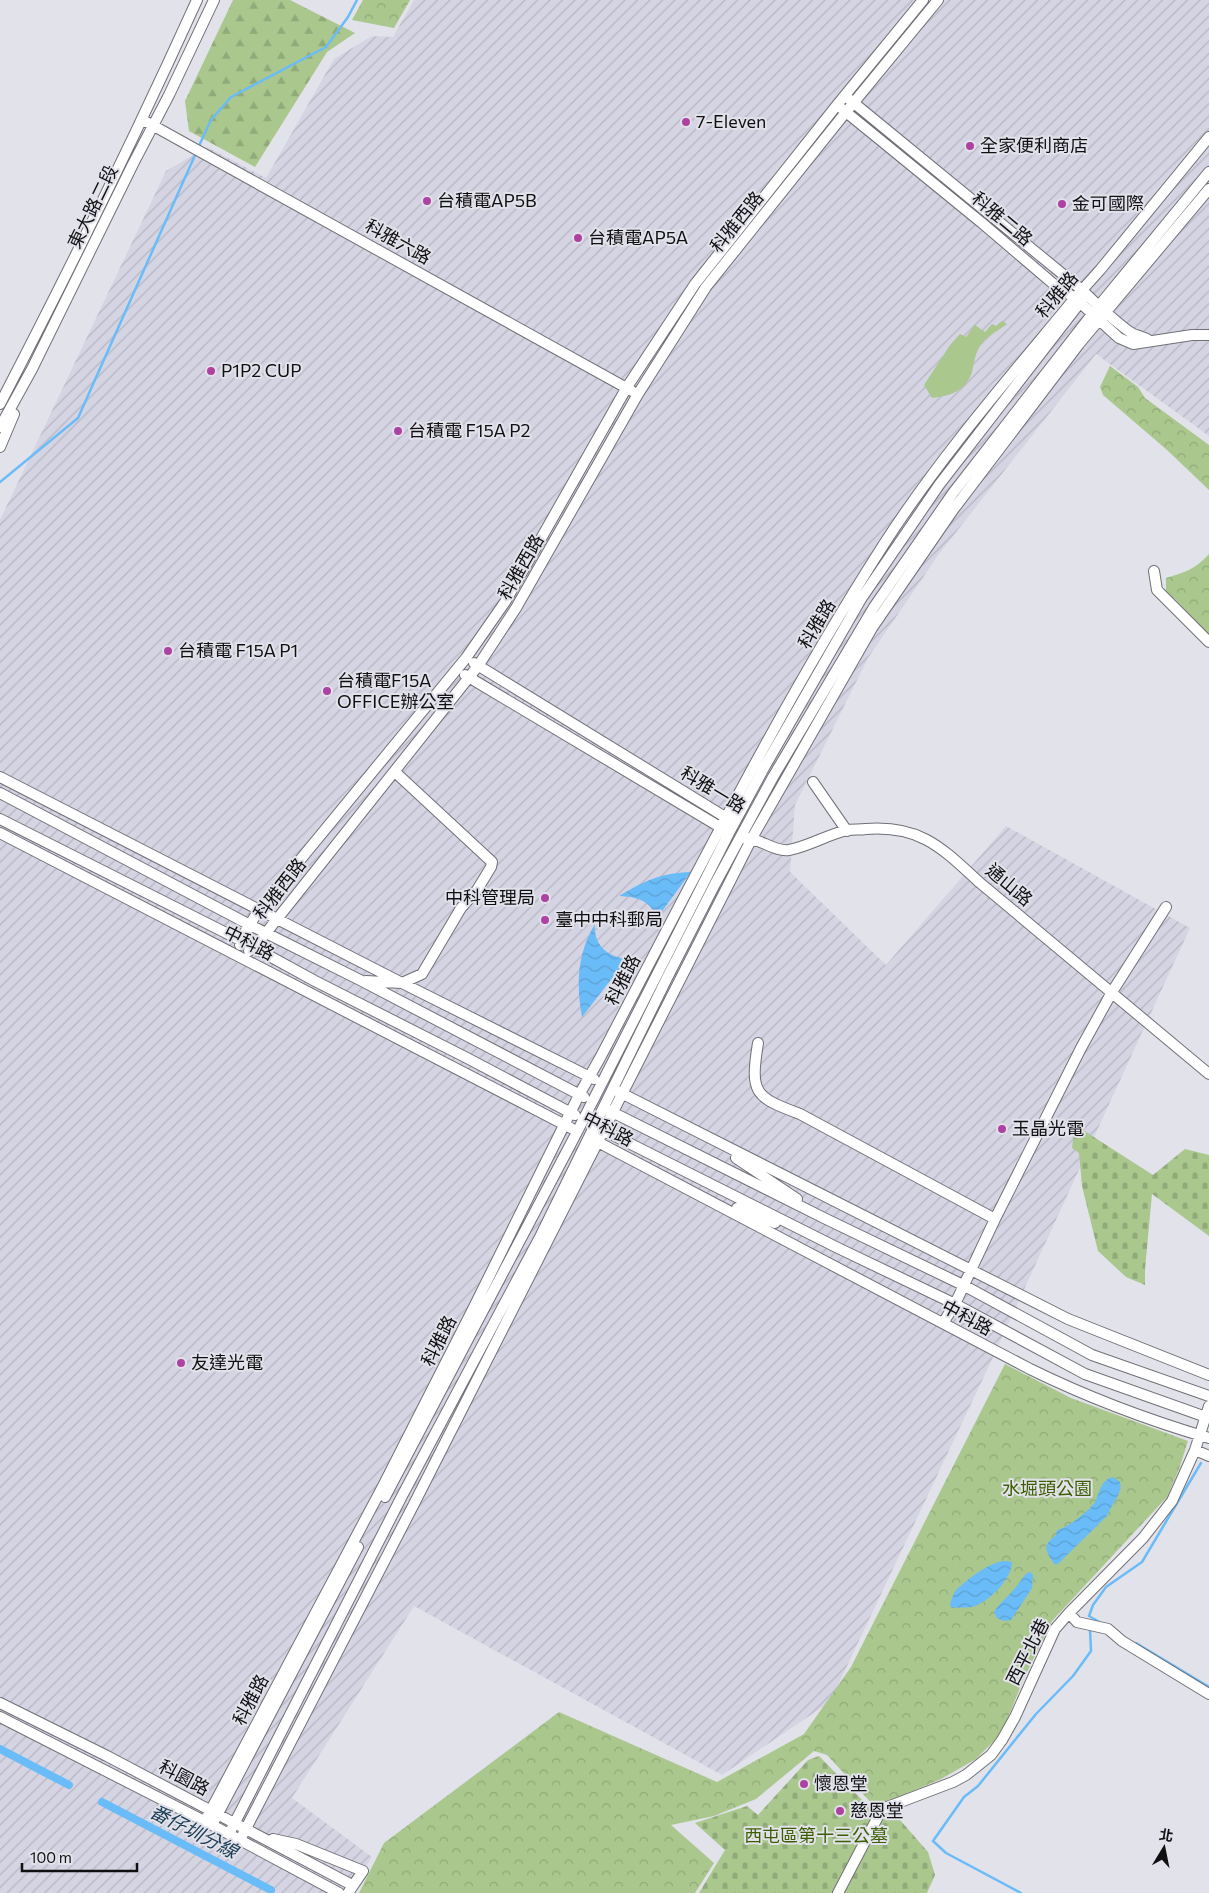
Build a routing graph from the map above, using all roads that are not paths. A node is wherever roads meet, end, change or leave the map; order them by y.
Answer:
1 (197, 0) edge
2 (214, 0) edge
3 (923, 0) edge
4 (938, 0) edge
5 (844, 95) junction
6 (853, 102) junction
7 (837, 105) junction
8 (846, 112) junction
9 (142, 120) junction
10 (153, 126) junction
11 (1209, 137) edge
12 (1209, 148) edge
13 (1209, 172) edge
14 (1209, 189) edge
15 (1081, 296) junction
16 (1100, 313) junction
17 (1209, 335) edge
18 (32, 369) junction
19 (627, 387) junction
20 (638, 394) junction
21 (0, 404) edge
22 (0, 427) edge
23 (0, 447) edge
24 (1154, 571) dead end
25 (1209, 642) edge
26 (466, 658) junction
27 (478, 666) junction
28 (457, 670) junction
29 (470, 678) junction
30 (395, 772) junction
31 (0, 776) edge
32 (813, 782) dead end
33 (0, 793) edge
34 (0, 819) edge
35 (723, 822) junction
36 (735, 823) junction
37 (847, 830) junction
38 (729, 832) junction
39 (0, 833) edge
40 (743, 833) junction
41 (752, 838) junction
42 (1166, 907) dead end
43 (259, 910) junction
44 (277, 919) junction
45 (250, 925) junction
46 (266, 933) junction
47 (240, 940) junction
48 (254, 948) junction
49 (240, 956) junction
50 (360, 980) junction
51 (315, 981) junction
52 (402, 983) junction
53 (1112, 992) junction
54 (758, 1044) dead end
55 (440, 1060) junction
56 (1209, 1074) edge
57 (589, 1076) junction
58 (601, 1083) junction
59 (617, 1091) junction
60 (579, 1095) junction
61 (592, 1102) junction
62 (608, 1110) junction
63 (570, 1113) junction
64 (583, 1119) junction
65 (565, 1125) junction
66 (599, 1128) junction
67 (577, 1132) junction
68 (705, 1137) junction
69 (593, 1140) junction
70 (689, 1189) junction
71 (826, 1219) junction
72 (995, 1219) junction
73 (838, 1248) junction
74 (971, 1269) junction
75 (963, 1285) junction
76 (954, 1304) junction
77 (943, 1323) junction
78 (1209, 1375) edge
79 (1209, 1396) edge
80 (1209, 1406) edge
81 (1207, 1418) edge
82 (1205, 1437) edge
83 (1195, 1450) junction
84 (1209, 1456) edge
85 (1069, 1613) junction
86 (1209, 1694) edge
87 (0, 1703) edge
88 (0, 1717) edge
89 (215, 1813) junction
90 (208, 1823) junction
91 (235, 1823) junction
92 (245, 1829) junction
93 (229, 1834) junction
94 (260, 1836) junction
95 (240, 1840) junction
96 (350, 1889) edge
97 (339, 1893) edge
98 (838, 1893) edge

1 - 9 street, 東大路二段
2 - 10 street, 東大路二段
3 - 5 street, 科雅西路
4 - 6 street, 科雅西路
5 - 6 street, 科雅二路
5 - 7 street, 科雅西路
6 - 8 street, 科雅西路
6 - 15 street, 科雅二路
7 - 8 street, 科雅二路
7 - 19 street, 科雅西路
8 - 15 street, 科雅二路
8 - 20 street, 科雅西路
9 - 10 street, 科雅六路
9 - 21 street, 東大路二段
10 - 18 street, 東大路二段
10 - 19 street, 科雅六路
11 - 15 street, 科雅路
12 - 15 street, 科雅路
13 - 16 street
14 - 16 street
15 - 16 street, 科雅二路
15 - 35 street, 科雅路
15 - 36 street, 科雅路
16 - 17 street, 科雅二路
16 - 40 street
16 - 41 street
18 - 22 street, 東大路二段
18 - 23 street
19 - 20 street, 科雅六路
19 - 26 street, 科雅西路
20 - 27 street, 科雅西路
24 - 25 street
26 - 27 street, 科雅一路
26 - 28 street, 科雅西路
27 - 29 street, 科雅西路
27 - 35 street, 科雅一路
28 - 29 street, 科雅一路
28 - 43 street, 科雅西路
29 - 30 street, 科雅西路
29 - 35 street, 科雅一路
30 - 44 street, 科雅西路
30 - 52 street
31 - 43 street, 中科路
32 - 37 street
33 - 45 street, 中科路
34 - 47 street, 中科路
35 - 36 street, 科雅一路
35 - 38 street, 科雅一路
35 - 57 street, 科雅路
36 - 38 street, 科雅路
36 - 40 street, 科雅一路
37 - 41 street, 通山路
37 - 53 street, 通山路
38 - 40 street, 科雅一路
38 - 58 street, 科雅路
39 - 49 street, 中科路
40 - 41 street, 科雅一路
40 - 59 street
41 - 59 street
42 - 53 street
43 - 44 street, 中科路
43 - 45 street, 科雅西路
44 - 46 street, 科雅西路
44 - 52 street, 中科路
45 - 46 street, 中科路
45 - 47 street, 科雅西路
46 - 48 street, 科雅西路
46 - 50 street, 中科路
47 - 48 street, 中科路
47 - 49 street
48 - 49 street, 科雅西路
48 - 51 street, 中科路
49 - 55 street, 中科路
50 - 52 street
50 - 60 street, 中科路
51 - 55 street
51 - 63 street, 中科路
52 - 57 street, 中科路
53 - 56 street, 通山路
53 - 72 street
54 - 72 street
55 - 65 street, 中科路
57 - 58 street, 中科路
57 - 60 street, 科雅路
58 - 59 street, 中科路
58 - 61 street, 科雅路
59 - 62 street
59 - 68 street, 中科路
60 - 61 street, 中科路
60 - 63 street, 科雅路
61 - 62 street, 中科路
61 - 64 street, 科雅路
62 - 66 street
62 - 71 street, 中科路
63 - 64 street, 中科路
63 - 65 street, 科雅路
64 - 66 street, 中科路
64 - 67 street, 科雅路
65 - 67 street, 中科路
65 - 89 street, 科雅路
66 - 69 street
66 - 73 street, 中科路
67 - 69 street, 中科路
67 - 89 street, 科雅路
68 - 71 street
68 - 74 street, 中科路
69 - 70 street, 中科路
69 - 91 street
69 - 92 street
70 - 73 street
70 - 77 street, 中科路
71 - 75 street, 中科路
72 - 74 street
73 - 76 street, 中科路
74 - 75 street
74 - 78 street, 中科路
75 - 76 street
75 - 79 street, 中科路
76 - 77 street
76 - 81 street, 中科路
77 - 82 street, 中科路
80 - 81 street, 西平北巷
81 - 82 street, 西平北巷
82 - 83 street, 西平北巷
83 - 84 street
83 - 85 street, 西平北巷
85 - 86 street
85 - 98 street, 西平北巷
87 - 89 street, 科園路
88 - 90 street, 科園路
89 - 90 street, 科雅路
89 - 91 street, 科園路
90 - 93 street, 科園路
91 - 92 street, 科園路
91 - 93 street
92 - 94 street, 科園路
92 - 95 street
93 - 95 street, 科園路
94 - 96 street, 科園路
94 - 96 street
95 - 97 street, 科園路

